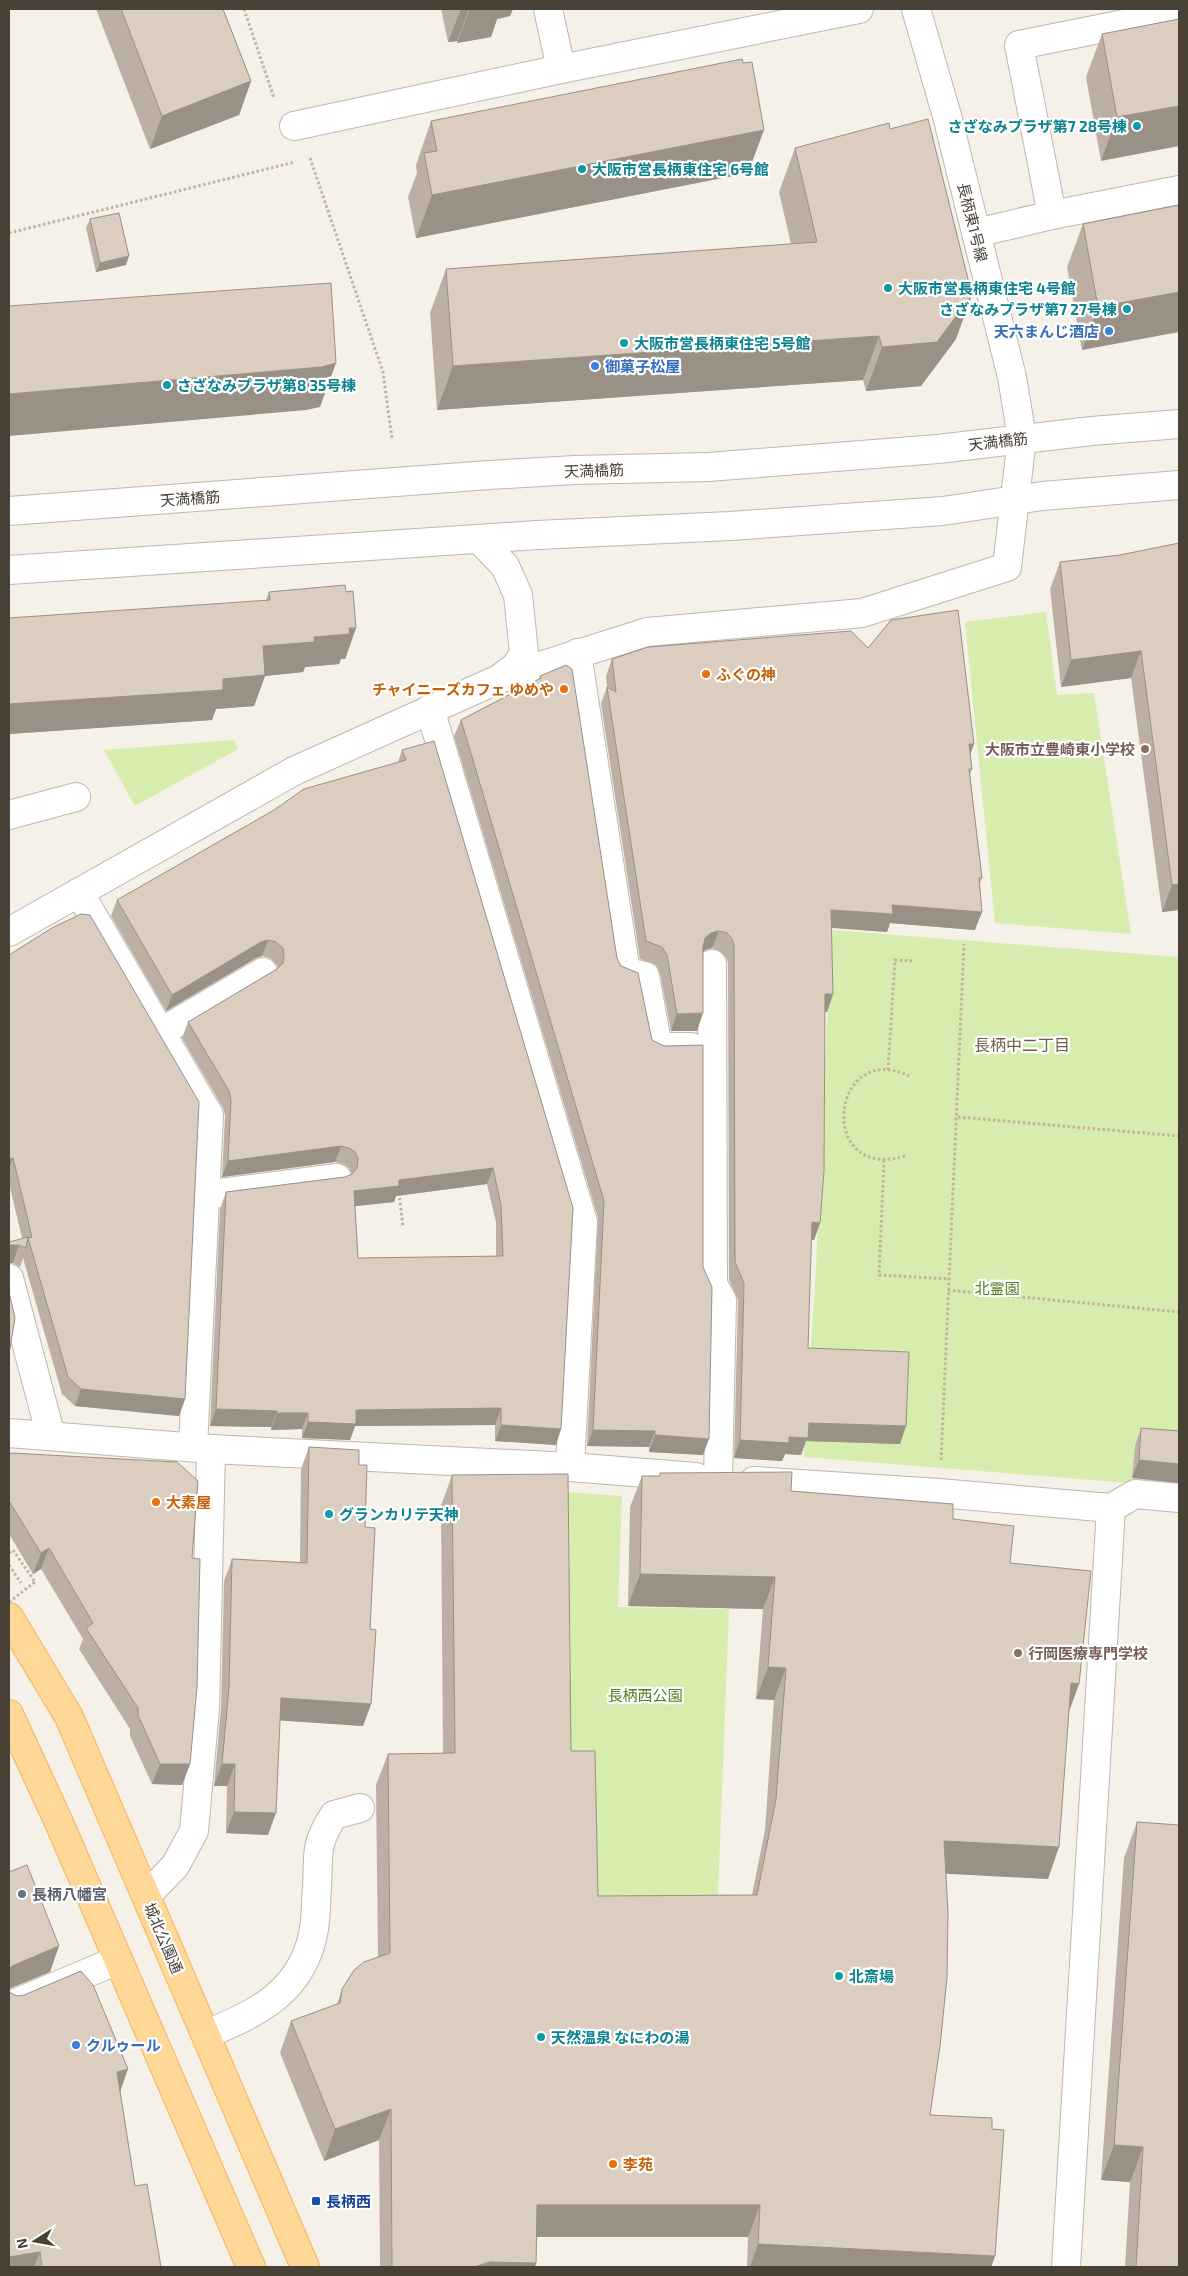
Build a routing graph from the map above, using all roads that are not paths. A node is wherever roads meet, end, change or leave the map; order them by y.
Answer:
1 (548, 9) edge
2 (859, 9) edge
3 (916, 9) edge
4 (1179, 13) edge
5 (561, 69) junction
6 (294, 126) road end
7 (1179, 190) edge
8 (1052, 215) junction
9 (976, 233) junction
10 (1179, 424) edge
11 (1022, 438) junction
12 (1179, 485) edge
13 (1014, 500) junction
14 (9, 512) edge
15 (480, 540) junction
16 (9, 570) edge
17 (577, 652) junction
18 (499, 679) junction
19 (430, 709) junction
20 (76, 797) dead end
21 (9, 815) edge
22 (79, 892) junction
23 (9, 932) edge
24 (712, 964) dead end
25 (263, 972) dead end
26 (161, 1032) junction
27 (712, 1046) junction
28 (337, 1178) edge
29 (204, 1195) junction
30 (9, 1278) edge
31 (9, 1433) edge
32 (51, 1436) junction
33 (202, 1448) junction
34 (570, 1467) junction
35 (718, 1478) junction
36 (1179, 1498) edge
37 (1110, 1508) junction
38 (9, 1617) edge
39 (9, 1714) edge
40 (18, 1754) edge
41 (360, 1808) dead end
42 (146, 1896) junction
43 (118, 1960) junction
44 (9, 2006) edge
45 (206, 2034) junction
46 (251, 2267) edge
47 (305, 2267) edge
48 (1066, 2267) edge

1 - 5 street
2 - 5 street
3 - 9 street, 長柄東1号線
4 - 8 street
5 - 6 street
7 - 8 street
8 - 9 street
9 - 11 street, 長柄東1号線
10 - 11 street, 天満橋筋
11 - 13 street, 長柄東1号線
11 - 14 street, 天満橋筋
12 - 13 street
13 - 15 street
13 - 17 street, 長柄東1号線
15 - 16 street
15 - 18 street
17 - 18 street
17 - 27 street
18 - 19 street
19 - 22 street
19 - 34 street
20 - 21 street
22 - 23 street
22 - 26 street
24 - 27 street
25 - 26 street
26 - 29 street
27 - 35 street
28 - 29 street
29 - 33 street
30 - 32 street
31 - 32 street
32 - 33 street
33 - 34 street
33 - 42 street
34 - 35 street
35 - 37 street
36 - 37 street
37 - 48 street
38 - 42 main road, 城北公園通
39 - 40 main road
40 - 43 main road
41 - 45 street
42 - 45 main road, 城北公園通
43 - 44 street
43 - 46 main road
45 - 47 main road, 城北公園通

